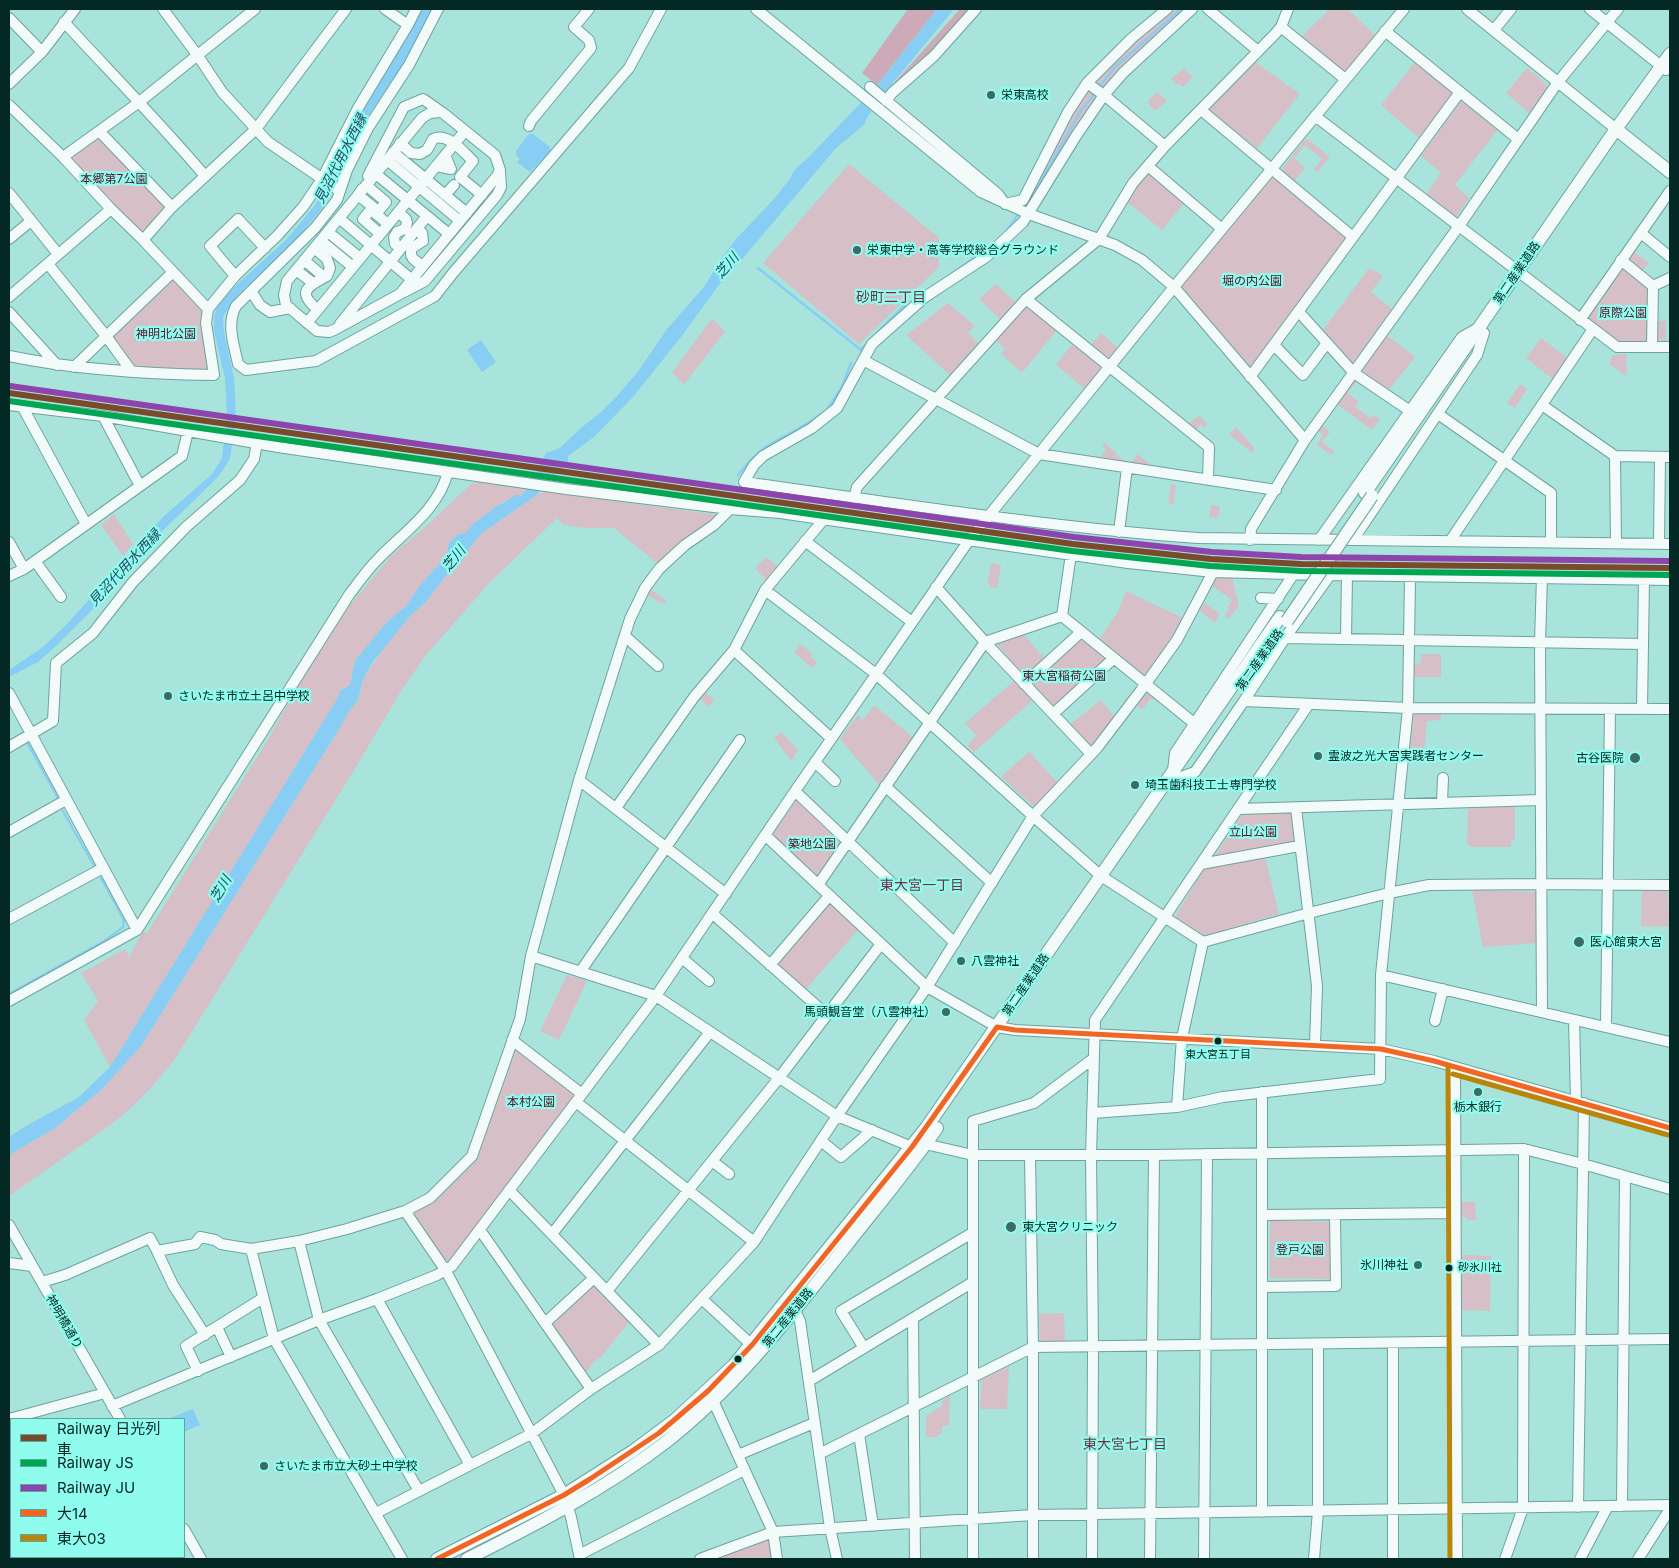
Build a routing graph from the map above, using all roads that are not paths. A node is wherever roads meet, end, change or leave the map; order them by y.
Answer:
1 (75, 9) edge
2 (163, 9) edge
3 (256, 9) edge
4 (346, 9) edge
5 (385, 9) edge
6 (416, 9) edge
7 (438, 9) edge
8 (589, 9) edge
9 (662, 9) edge
10 (756, 9) edge
11 (976, 9) edge
12 (1167, 9) edge
13 (1192, 9) edge
14 (1208, 9) edge
15 (1288, 9) edge
16 (1404, 9) edge
17 (1467, 9) edge
18 (1511, 9) edge
19 (1590, 9) edge
20 (1618, 9) edge
21 (9, 18) edge
22 (64, 22) junction
23 (1607, 22) junction
24 (408, 25) junction
25 (1281, 27) junction
26 (1494, 30) junction
27 (1385, 31) junction
28 (1258, 51) junction
29 (42, 52) junction
30 (1670, 54) edge
31 (198, 56) junction
32 (1666, 67) edge
33 (1345, 79) junction
34 (1558, 82) junction
35 (1087, 83) junction
36 (9, 84) edge
37 (870, 87) dead end
38 (1460, 92) junction
39 (1101, 94) junction
40 (885, 100) junction
41 (138, 103) junction
42 (9, 106) edge
43 (1201, 110) junction
44 (443, 113) junction
45 (1315, 116) junction
46 (529, 126) dead end
47 (256, 129) junction
48 (99, 131) junction
49 (465, 131) junction
50 (1619, 131) junction
51 (1518, 139) junction
52 (400, 143) junction
53 (454, 144) junction
54 (1165, 146) junction
55 (63, 156) junction
56 (390, 156) junction
57 (1148, 166) junction
58 (1272, 168) junction
59 (500, 170) junction
60 (1670, 172) edge
61 (376, 174) junction
62 (204, 176) junction
63 (1397, 178) junction
64 (324, 180) junction
65 (422, 183) junction
66 (366, 185) junction
67 (454, 185) dead end
68 (338, 190) junction
69 (1670, 191) edge
70 (9, 193) edge
71 (358, 194) junction
72 (445, 195) junction
73 (482, 195) junction
74 (408, 200) junction
75 (1006, 204) junction
76 (172, 207) junction
77 (111, 209) junction
78 (398, 212) junction
79 (1024, 212) junction
80 (427, 216) junction
81 (463, 217) junction
82 (339, 218) junction
83 (31, 220) junction
84 (388, 224) junction
85 (1459, 226) junction
86 (417, 228) junction
87 (1222, 229) junction
88 (328, 232) junction
89 (1641, 233) junction
90 (380, 234) junction
91 (450, 234) junction
92 (1354, 237) junction
93 (9, 239) edge
94 (1099, 239) junction
95 (144, 240) junction
96 (317, 244) junction
97 (371, 245) junction
98 (265, 248) junction
99 (401, 248) junction
100 (58, 254) junction
101 (1670, 256) edge
102 (304, 260) junction
103 (1621, 260) junction
104 (390, 261) junction
105 (356, 263) junction
106 (48, 264) junction
107 (423, 266) junction
108 (296, 270) junction
109 (174, 272) junction
110 (1520, 274) junction
111 (234, 276) junction
112 (324, 277) junction
113 (1670, 278) edge
114 (412, 280) junction
115 (313, 283) junction
116 (1653, 286) junction
117 (1174, 287) junction
118 (251, 291) junction
119 (400, 294) junction
120 (9, 297) edge
121 (1026, 299) junction
122 (290, 308) junction
123 (208, 309) junction
124 (318, 310) junction
125 (9, 312) edge
126 (1299, 312) junction
127 (1580, 320) junction
128 (307, 323) junction
129 (337, 329) junction
130 (1593, 329) junction
131 (1482, 330) junction
132 (106, 336) junction
133 (1327, 343) junction
134 (1274, 345) junction
135 (1652, 347) junction
136 (1670, 347) edge
137 (9, 356) edge
138 (864, 360) junction
139 (57, 365) junction
140 (1110, 366) junction
141 (74, 367) junction
142 (132, 372) junction
143 (1354, 373) junction
144 (1250, 377) junction
145 (936, 399) junction
146 (9, 405) edge
147 (1542, 405) junction
148 (22, 406) junction
149 (1410, 412) junction
150 (1438, 414) junction
151 (103, 416) junction
152 (188, 431) junction
153 (1305, 440) junction
154 (257, 443) junction
155 (1039, 454) junction
156 (1615, 456) junction
157 (1665, 457) edge
158 (1504, 461) junction
159 (1128, 468) junction
160 (448, 472) junction
161 (1208, 480) junction
162 (140, 486) junction
163 (1276, 490) junction
164 (854, 498) junction
165 (730, 509) junction
166 (989, 516) junction
167 (824, 519) junction
168 (86, 524) junction
169 (1120, 532) junction
170 (970, 539) junction
171 (1250, 540) junction
172 (1319, 540) junction
173 (1354, 540) junction
174 (1450, 541) junction
175 (9, 542) edge
176 (806, 542) junction
177 (1551, 542) junction
178 (1616, 543) junction
179 (1659, 544) junction
180 (1670, 544) edge
181 (1071, 554) junction
182 (35, 560) junction
183 (24, 569) junction
184 (1213, 572) junction
185 (1293, 574) junction
186 (1330, 575) junction
187 (1347, 575) junction
188 (9, 576) edge
189 (1410, 576) junction
190 (1542, 577) junction
191 (1644, 579) junction
192 (1670, 580) edge
193 (936, 587) junction
194 (765, 590) junction
195 (61, 597) dead end
196 (1261, 598) dead end
197 (1278, 599) junction
198 (1062, 616) junction
199 (912, 622) junction
200 (1080, 632) junction
201 (625, 636) junction
202 (1285, 638) junction
203 (1346, 639) junction
204 (1409, 639) junction
205 (985, 642) junction
206 (1540, 642) junction
207 (1643, 644) junction
208 (734, 650) junction
209 (1113, 659) junction
210 (658, 666) dead end
211 (876, 674) junction
212 (1024, 684) junction
213 (1145, 685) junction
214 (9, 693) edge
215 (1244, 701) junction
216 (1309, 704) junction
217 (1408, 708) junction
218 (1540, 708) junction
219 (1610, 709) junction
220 (1642, 709) junction
221 (1670, 710) edge
222 (1053, 714) junction
223 (929, 722) junction
224 (1195, 724) junction
225 (31, 735) junction
226 (832, 738) junction
227 (740, 740) dead end
228 (9, 747) edge
229 (1092, 754) junction
230 (815, 762) junction
231 (1176, 775) junction
232 (1443, 778) dead end
233 (579, 780) junction
234 (835, 781) dead end
235 (886, 786) junction
236 (795, 791) junction
237 (66, 800) junction
238 (1541, 800) junction
239 (1442, 802) junction
240 (1398, 804) junction
241 (616, 808) junction
242 (1296, 808) junction
243 (1238, 809) junction
244 (1033, 816) junction
245 (9, 832) edge
246 (765, 835) junction
247 (848, 842) junction
248 (1299, 846) junction
249 (666, 847) junction
250 (1201, 864) junction
251 (103, 868) junction
252 (1104, 878) junction
253 (992, 883) junction
254 (1541, 884) junction
255 (1608, 884) junction
256 (818, 885) junction
257 (1670, 885) edge
258 (1389, 893) junction
259 (726, 894) junction
260 (829, 896) junction
261 (1309, 913) junction
262 (712, 914) junction
263 (1165, 918) junction
264 (9, 919) edge
265 (137, 930) junction
266 (1202, 942) junction
267 (955, 943) junction
268 (881, 944) junction
269 (531, 956) junction
270 (682, 958) junction
271 (770, 965) junction
272 (580, 972) junction
273 (1381, 975) junction
274 (709, 981) dead end
275 (927, 987) junction
276 (1443, 989) junction
277 (656, 996) junction
278 (9, 1001) edge
279 (1542, 1012) junction
280 (827, 1015) junction
281 (1435, 1020) dead end
282 (1574, 1020) junction
283 (1606, 1027) junction
284 (1001, 1028) junction
285 (710, 1032) junction
286 (1095, 1034) junction
287 (1182, 1038) junction
288 (512, 1040) junction
289 (1670, 1042) edge
290 (1315, 1045) junction
291 (1381, 1049) junction
292 (1094, 1058) junction
293 (1455, 1067) junction
294 (779, 1078) junction
295 (1262, 1092) junction
296 (579, 1098) junction
297 (1580, 1102) junction
298 (1177, 1107) junction
299 (1092, 1113) junction
300 (837, 1116) junction
301 (1670, 1128) edge
302 (872, 1130) junction
303 (625, 1141) junction
304 (821, 1141) junction
305 (925, 1144) junction
306 (912, 1147) junction
307 (1524, 1149) junction
308 (1455, 1151) junction
309 (1262, 1152) junction
310 (1207, 1154) junction
311 (973, 1155) junction
312 (1030, 1155) junction
313 (1091, 1155) junction
314 (1154, 1155) junction
315 (712, 1161) junction
316 (1584, 1164) junction
317 (728, 1174) dead end
318 (1625, 1176) junction
319 (1670, 1189) edge
320 (509, 1190) junction
321 (688, 1191) junction
322 (405, 1211) junction
323 (1455, 1213) junction
324 (1262, 1215) junction
325 (1335, 1215) junction
326 (9, 1225) edge
327 (480, 1230) junction
328 (972, 1233) junction
329 (552, 1234) junction
330 (299, 1241) junction
331 (754, 1242) junction
332 (251, 1249) junction
333 (157, 1251) junction
334 (9, 1263) edge
335 (32, 1266) junction
336 (446, 1271) junction
337 (594, 1278) junction
338 (42, 1282) junction
339 (973, 1282) junction
340 (1262, 1287) junction
341 (607, 1291) junction
342 (263, 1298) junction
343 (702, 1298) junction
344 (377, 1300) junction
345 (790, 1307) junction
346 (913, 1318) junction
347 (319, 1320) junction
348 (545, 1323) junction
349 (217, 1327) junction
350 (205, 1335) junction
351 (1670, 1339) edge
352 (274, 1340) junction
353 (1581, 1340) junction
354 (1624, 1340) junction
355 (1524, 1341) junction
356 (1393, 1342) junction
357 (1456, 1342) junction
358 (1262, 1344) junction
359 (1318, 1344) junction
360 (659, 1345) junction
361 (1206, 1345) junction
362 (1093, 1346) junction
363 (1152, 1346) junction
364 (1033, 1347) junction
365 (864, 1348) junction
366 (756, 1349) junction
367 (231, 1357) junction
368 (198, 1371) junction
369 (974, 1377) junction
370 (809, 1381) junction
371 (591, 1389) junction
372 (105, 1393) junction
373 (710, 1396) junction
374 (112, 1406) junction
375 (914, 1406) junction
376 (42, 1415) edge
377 (17, 1418) edge
378 (119, 1418) edge
379 (814, 1423) junction
380 (531, 1434) junction
381 (859, 1434) junction
382 (819, 1454) junction
383 (738, 1455) junction
384 (470, 1465) junction
385 (744, 1470) junction
386 (419, 1491) junction
387 (566, 1500) junction
388 (1608, 1506) junction
389 (1622, 1506) junction
390 (1578, 1507) junction
391 (1670, 1507) edge
392 (1523, 1508) junction
393 (1457, 1509) junction
394 (1393, 1510) junction
395 (1318, 1511) junction
396 (1262, 1512) junction
397 (376, 1513) junction
398 (1151, 1513) junction
399 (1204, 1513) junction
400 (1092, 1514) junction
401 (1033, 1515) junction
402 (973, 1519) junction
403 (915, 1523) junction
404 (872, 1526) junction
405 (830, 1528) junction
406 (185, 1532) edge
407 (773, 1532) junction
408 (579, 1557) edge
409 (201, 1559) edge
410 (402, 1559) edge
411 (437, 1559) edge
412 (467, 1559) edge
413 (700, 1559) edge
414 (777, 1559) edge
415 (837, 1559) edge
416 (915, 1559) edge
417 (973, 1559) edge
418 (1033, 1559) edge
419 (1092, 1559) edge
420 (1150, 1559) edge
421 (1204, 1559) edge
422 (1314, 1559) edge
423 (1393, 1559) edge
424 (1457, 1559) edge
425 (1505, 1559) edge
426 (1580, 1559) edge
427 (1638, 1559) edge

1 - 22 street
2 - 31 street
3 - 31 street
4 - 47 street
5 - 24 street
6 - 24 street
7 - 68 street
8 - 46 street
9 - 118 street
10 - 75 street
11 - 40 street
12 - 35 street
13 - 39 street
14 - 28 street
15 - 25 street
16 - 27 street
17 - 26 street
18 - 26 street
19 - 23 street
20 - 23 street
21 - 29 street
22 - 29 street
22 - 41 street
23 - 32 street
23 - 34 street
24 - 64 street
25 - 28 street
25 - 33 street
26 - 34 street
27 - 33 street
27 - 38 street
28 - 43 street
29 - 36 street
30 - 32 main road, 第二産業道路
31 - 41 street
31 - 47 street
32 - 50 main road, 第二産業道路
33 - 45 street
34 - 50 street
34 - 51 street
35 - 39 street
35 - 75 street
37 - 40 street
38 - 51 street
38 - 63 street
39 - 54 street
39 - 79 street
40 - 75 street
41 - 48 street
41 - 62 street
42 - 55 street
43 - 54 street
43 - 58 street
44 - 49 street
44 - 52 street
44 - 71 street
45 - 58 street
45 - 63 street
47 - 62 street
47 - 64 street
48 - 55 street
48 - 76 street
49 - 53 street
49 - 59 street
50 - 60 main road
50 - 110 main road, 第二産業道路
51 - 85 street
52 - 53 street
52 - 56 street
53 - 65 street
53 - 73 street
54 - 57 street
55 - 77 street
56 - 61 street
56 - 65 street
57 - 87 street
57 - 94 street
58 - 87 street
58 - 92 street
59 - 73 street
59 - 119 street
61 - 66 street
61 - 74 street
62 - 76 street
63 - 85 street
63 - 92 street
64 - 68 street
64 - 98 street
65 - 72 street
65 - 74 street
65 - 81 street
66 - 71 street
66 - 84 street
67 - 72 street
68 - 118 street
69 - 89 street
70 - 83 street
71 - 82 street
71 - 90 street
72 - 81 street
73 - 81 street
74 - 78 street
74 - 80 street
75 - 79 street
76 - 95 street
77 - 95 street
77 - 100 street
78 - 84 street
78 - 99 street
79 - 94 street
79 - 138 street
80 - 86 street
80 - 91 street
81 - 91 street
82 - 88 street
82 - 97 street
83 - 93 street
83 - 100 street
84 - 90 street
85 - 110 street
85 - 143 street
86 - 99 street
86 - 107 street
87 - 117 street
88 - 96 street
88 - 105 street
89 - 101 street
89 - 103 street
90 - 97 street
91 - 107 street
92 - 126 street
94 - 117 street
94 - 121 street
95 - 109 street
96 - 102 street
96 - 105 street
96 - 112 street
97 - 104 street
97 - 105 street
98 - 111 street
98 - 111 street
99 - 104 street
100 - 106 street
102 - 108 street
102 - 112 street
103 - 116 street
103 - 127 street
104 - 114 street
104 - 129 street
105 - 124 street
106 - 120 street
106 - 132 street
107 - 114 street
108 - 115 street
108 - 122 street
109 - 123 street
109 - 132 street
110 - 127 street
110 - 131 main road, 第二産業道路
111 - 123 street
112 - 115 street
113 - 116 street
114 - 119 street
115 - 124 street
116 - 135 street
117 - 140 street
117 - 144 street
118 - 122 street
119 - 129 street
121 - 140 street
121 - 145 street
122 - 128 street
123 - 142 street
124 - 128 street
125 - 139 street
126 - 133 street
126 - 134 street
127 - 130 street
128 - 129 street
130 - 135 street
130 - 147 street
131 - 149 street
131 - 150 street
131 - 231 main road, 第二産業道路, bridge
132 - 141 street
132 - 142 street
133 - 134 street
133 - 143 street
134 - 144 street
135 - 136 street
137 - 139 street
138 - 145 street
138 - 164 street
139 - 141 street
140 - 155 street
140 - 161 street
141 - 142 street
143 - 149 street
143 - 153 street
144 - 153 street
145 - 155 street
145 - 164 street
146 - 148 street
147 - 156 street
147 - 158 street
148 - 151 street
148 - 168 street
149 - 172 street
150 - 158 street
150 - 173 street
151 - 152 street
151 - 162 street
152 - 154 street
152 - 162 street
153 - 163 street
154 - 160 street
154 - 225 street
155 - 159 street
155 - 166 street
156 - 157 street
156 - 178 street
157 - 179 street
158 - 174 street
158 - 177 street
159 - 161 street
159 - 169 street
160 - 165 street
160 - 265 street
161 - 163 street
162 - 168 street
163 - 171 street
164 - 166 street
165 - 167 street
165 - 201 street
166 - 169 street
166 - 170 street
167 - 170 street
167 - 176 street
168 - 182 street
169 - 171 street
170 - 181 street
170 - 193 street
171 - 172 street
172 - 173 street
173 - 174 street
174 - 177 street
175 - 183 street
176 - 194 street
176 - 199 street
177 - 178 street
178 - 179 street
179 - 180 street
181 - 184 street
181 - 198 street
182 - 183 street
182 - 195 street
183 - 188 street
184 - 185 street
184 - 213 street
185 - 186 street
185 - 197 street
186 - 187 street
186 - 202 street
187 - 189 street
187 - 203 street
189 - 190 street
189 - 204 street
190 - 191 street
190 - 206 street
191 - 192 street
191 - 207 street
193 - 199 street
193 - 205 street
194 - 208 street
194 - 211 street
196 - 197 street
197 - 224 street
198 - 200 street
198 - 205 street
199 - 211 street
200 - 209 street
200 - 212 street
201 - 210 street
201 - 233 street
202 - 203 street
202 - 215 street
203 - 204 street
204 - 206 street
204 - 217 street
205 - 212 street
205 - 223 street
206 - 207 street
206 - 218 street
207 - 220 street
208 - 226 street
208 - 241 street
209 - 213 street
209 - 222 street
211 - 223 street
211 - 226 street
212 - 222 street
213 - 224 street
213 - 229 street
214 - 225 street
215 - 216 street
215 - 231 street
216 - 217 street
216 - 243 street
217 - 218 street
217 - 240 street
218 - 219 street
218 - 238 street
219 - 220 street
219 - 255 street
220 - 221 street
222 - 229 street
223 - 235 street
223 - 244 street
224 - 231 street
225 - 228 street
225 - 237 street
226 - 230 street
227 - 249 street
229 - 244 street
230 - 234 street
230 - 236 street
231 - 252 main road, 第二産業道路
232 - 239 street
233 - 241 street
233 - 269 street
235 - 247 street
235 - 253 street
236 - 246 street
236 - 247 street
237 - 245 street
237 - 251 street
238 - 239 street
238 - 254 street
239 - 240 street
240 - 242 street
240 - 258 street
241 - 249 street
242 - 243 street
242 - 248 street
243 - 250 street
244 - 252 street
244 - 253 street
246 - 256 street
246 - 259 street
247 - 256 street
247 - 267 street
248 - 250 street
248 - 261 street
249 - 259 street
249 - 272 street
250 - 263 street
251 - 264 street
251 - 265 street
252 - 263 street
252 - 284 main road, 第二産業道路
253 - 267 street
254 - 255 street
254 - 258 street
254 - 279 street
255 - 257 street
255 - 283 street
256 - 260 street
258 - 261 street
258 - 273 street
259 - 262 street
260 - 268 street
260 - 271 street
261 - 266 street
261 - 290 street
262 - 270 street
262 - 271 street
263 - 266 street
263 - 286 street
265 - 278 street
266 - 287 street
267 - 275 street
268 - 275 street
268 - 280 street
269 - 272 street
269 - 288 street
270 - 274 street
270 - 277 street
271 - 280 street
272 - 277 street
273 - 276 street
273 - 291 street
275 - 284 street
275 - 300 street
276 - 279 street
276 - 281 street
277 - 285 street
277 - 296 street
279 - 282 street
280 - 294 street
282 - 283 street
282 - 297 street
283 - 289 street
284 - 286 street
284 - 305 main road, 第二産業道路
284 - 306 main road, 第二産業道路
285 - 294 street
285 - 303 street
286 - 287 street
286 - 292 street
287 - 290 street
287 - 298 street
288 - 296 street
288 - 322 street
290 - 291 street
291 - 293 street
291 - 295 street
292 - 299 street
292 - 311 street
293 - 297 street
293 - 308 street
294 - 300 street
294 - 315 street
295 - 298 street
295 - 309 street
296 - 303 street
296 - 320 street
297 - 301 street
297 - 316 street
298 - 299 street
299 - 313 street
300 - 302 street
300 - 304 street
302 - 304 street
302 - 306 street
303 - 321 street
303 - 329 street
304 - 331 street
305 - 306 street
305 - 311 street
305 - 345 main road, 第二産業道路
306 - 345 main road, 第二産業道路
307 - 308 street
307 - 316 street
307 - 355 street
308 - 309 street
308 - 323 street
309 - 310 street
309 - 324 street
310 - 314 street
310 - 361 street
311 - 312 street
311 - 328 street
312 - 313 street
312 - 364 street
313 - 314 street
313 - 362 street
314 - 363 street
315 - 317 street
315 - 321 street
316 - 318 street
316 - 353 street
318 - 319 street
318 - 354 street
320 - 327 street
320 - 329 street
321 - 331 street
321 - 341 street
322 - 330 street
322 - 336 street
323 - 325 street
323 - 357 street
324 - 325 street
324 - 340 street
325 - 340 street
326 - 335 street, 神明橋通り
327 - 336 street
327 - 348 street
328 - 339 street
328 - 365 street
329 - 337 street
330 - 332 street
330 - 347 street
331 - 343 street
332 - 333 street
332 - 342 street
333 - 338 street
333 - 350 street
334 - 335 street
335 - 338 street, 神明橋通り
336 - 344 street
336 - 380 street
337 - 341 street
337 - 348 street
338 - 372 street, 神明橋通り
339 - 346 street
339 - 369 street
340 - 358 street
341 - 360 street
342 - 349 street
342 - 352 street
343 - 360 street
343 - 366 street
344 - 347 street
344 - 384 street
345 - 366 main road, 第二産業道路
345 - 370 street
346 - 365 street
346 - 375 street
347 - 352 street
347 - 386 street
348 - 371 street
349 - 350 street
349 - 367 street
350 - 368 street
351 - 354 street
352 - 367 street
352 - 397 street
353 - 354 street
353 - 355 street
353 - 390 street
354 - 389 street
355 - 357 street
355 - 392 street
356 - 357 street
356 - 359 street
356 - 394 street
357 - 393 street
358 - 359 street
358 - 361 street
358 - 396 street
359 - 395 street
360 - 371 street
361 - 363 street
361 - 399 street
362 - 363 street
362 - 364 street
362 - 400 street
363 - 398 street
364 - 369 street
364 - 401 street
365 - 370 street
366 - 373 main road, 第二産業道路
367 - 368 street
368 - 374 street
369 - 375 street
369 - 402 street
370 - 379 street
371 - 380 street
372 - 374 street, 神明橋通り
372 - 376 street
373 - 383 street
373 - 387 main road, 第二産業道路
374 - 378 street, 神明橋通り
375 - 381 street
375 - 403 street
376 - 377 street
379 - 382 street
379 - 383 street
380 - 384 street
380 - 387 street
381 - 382 street
381 - 404 street
382 - 405 street
383 - 385 street
384 - 386 street
385 - 407 street
385 - 408 street
386 - 397 street
387 - 408 street
387 - 411 main road, 第二産業道路
387 - 412 main road, 第二産業道路
388 - 389 street
388 - 390 street
388 - 426 street
389 - 391 street
390 - 392 street
391 - 427 street
392 - 393 street
392 - 425 street
393 - 394 street
393 - 424 street
394 - 395 street
394 - 423 street
395 - 396 street
395 - 422 street
396 - 399 street
397 - 410 street
398 - 399 street
398 - 400 street
398 - 420 street
399 - 421 street
400 - 401 street
400 - 419 street
401 - 402 street
401 - 418 street
402 - 403 street
402 - 417 street
403 - 404 street
403 - 416 street
404 - 405 street
405 - 407 street
405 - 415 street
406 - 409 street
407 - 413 street
407 - 414 street

